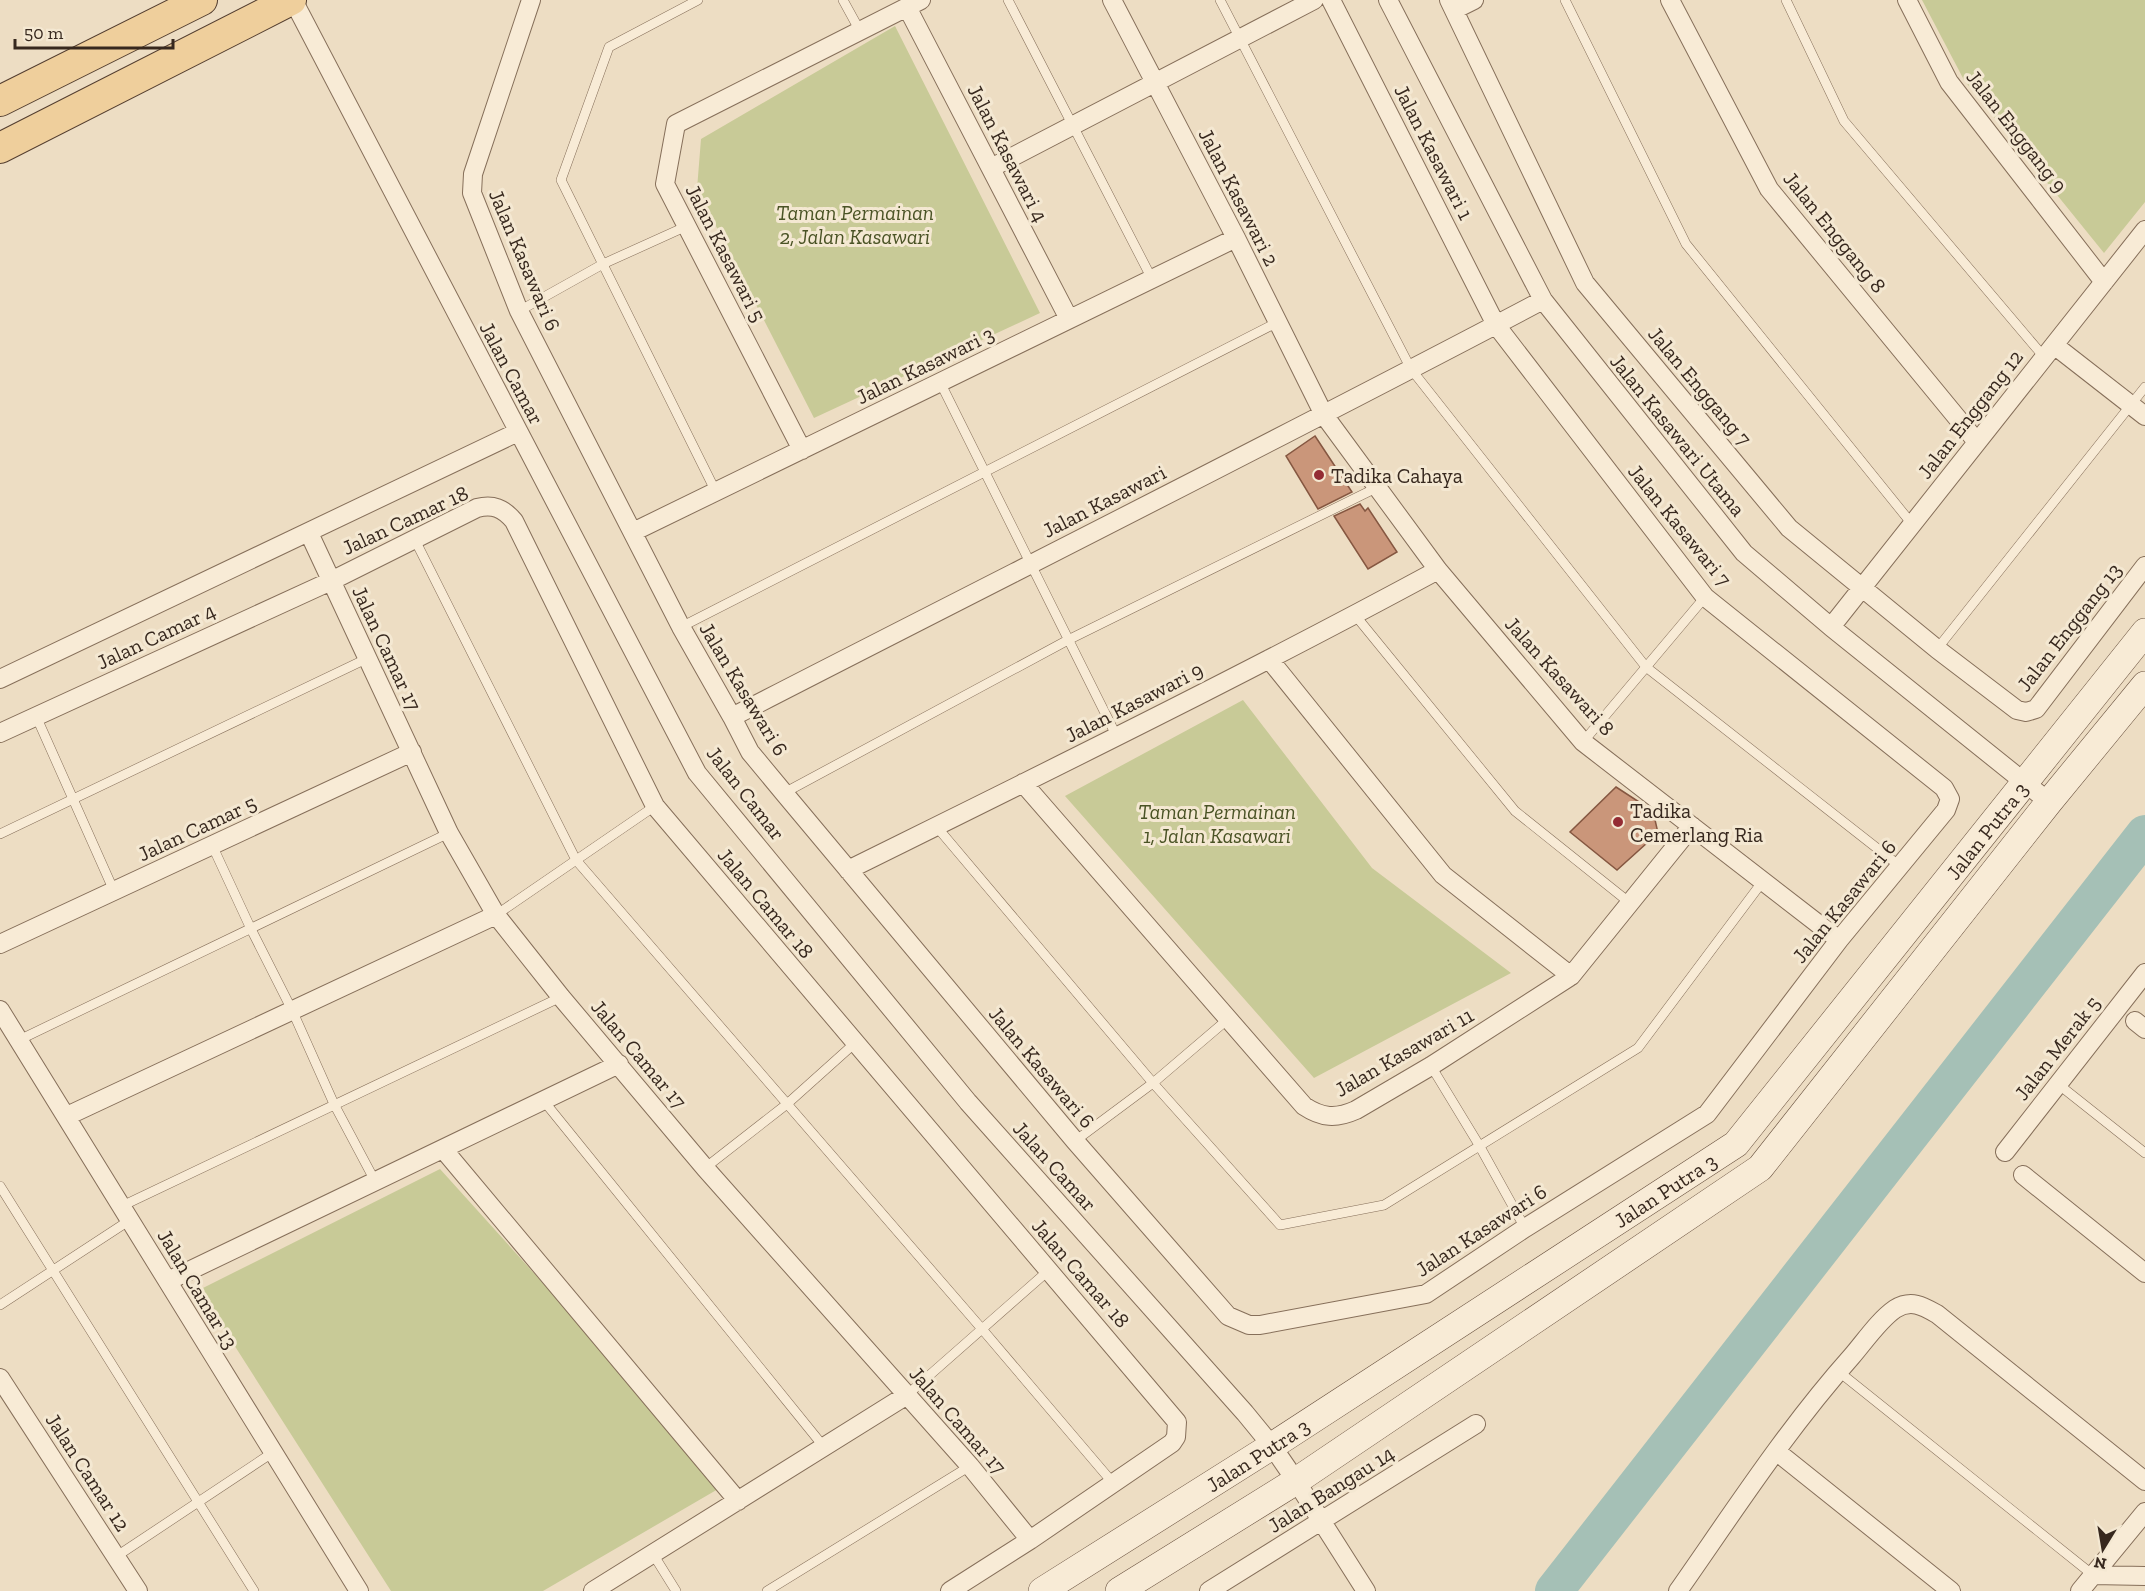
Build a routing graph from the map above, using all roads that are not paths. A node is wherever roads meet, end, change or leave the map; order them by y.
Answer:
1 (202, 0) edge
2 (292, 0) edge
3 (531, 0) edge
4 (698, 0) edge
5 (843, 0) edge
6 (1008, 0) edge
7 (1112, 0) edge
8 (1220, 0) edge
9 (1314, 0) edge
10 (1331, 0) edge
11 (1388, 0) edge
12 (1474, 0) edge
13 (1565, 0) edge
14 (1670, 0) edge
15 (1786, 0) edge
16 (1907, 0) edge
17 (914, 4) edge
18 (1452, 5) edge
19 (860, 31) junction
20 (1239, 39) junction
21 (1155, 83) junction
22 (0, 101) edge
23 (1071, 126) junction
24 (0, 148) edge
25 (991, 168) junction
26 (687, 226) junction
27 (2145, 230) edge
28 (1236, 238) junction
29 (603, 264) junction
30 (1152, 279) junction
31 (2104, 282) junction
32 (1543, 300) junction
33 (519, 312) junction
34 (1069, 319) junction
35 (1278, 322) junction
36 (1496, 325) junction
37 (2049, 351) junction
38 (1411, 369) junction
39 (940, 382) junction
40 (2145, 387) edge
41 (2138, 410) edge
42 (1324, 415) junction
43 (518, 432) junction
44 (1977, 442) junction
45 (802, 450) junction
46 (985, 473) junction
47 (1376, 488) junction
48 (716, 492) junction
49 (1912, 524) junction
50 (633, 532) junction
51 (309, 533) junction
52 (414, 538) junction
53 (1030, 563) junction
54 (2145, 566) edge
55 (1438, 570) junction
56 (331, 581) junction
57 (1862, 587) junction
58 (1705, 597) junction
59 (1355, 615) junction
60 (681, 627) junction
61 (1831, 627) junction
62 (2145, 632) edge
63 (1068, 640) junction
64 (1936, 649) junction
65 (366, 659) junction
66 (1269, 659) junction
67 (1646, 668) junction
68 (0, 679) edge
69 (2145, 685) edge
70 (2026, 712) joint
71 (36, 716) junction
72 (732, 717) junction
73 (0, 733) edge
74 (1116, 737) junction
75 (1583, 742) junction
76 (412, 752) junction
77 (1023, 783) junction
78 (2024, 783) junction
79 (1944, 788) joint
80 (784, 794) junction
81 (73, 800) junction
82 (2049, 802) junction
83 (655, 806) junction
84 (936, 826) junction
85 (1692, 826) junction
86 (449, 833) junction
87 (0, 834) edge
88 (212, 845) junction
89 (576, 860) junction
90 (1900, 867) junction
91 (848, 870) junction
92 (1763, 881) junction
93 (114, 891) junction
94 (1630, 903) junction
95 (496, 915) junction
96 (251, 929) junction
97 (1839, 940) junction
98 (0, 944) edge
99 (2145, 973) edge
100 (1571, 976) junction
101 (561, 997) junction
102 (0, 1010) edge
103 (292, 1010) junction
104 (1228, 1019) junction
105 (19, 1040) junction
106 (855, 1043) junction
107 (619, 1064) junction
108 (1431, 1066) junction
109 (1153, 1083) junction
110 (2058, 1084) junction
111 (543, 1101) junction
112 (334, 1104) junction
113 (787, 1104) junction
114 (67, 1116) junction
115 (1075, 1141) junction
116 (1479, 1145) junction
117 (443, 1149) junction
118 (2006, 1152) dead end
119 (2145, 1152) edge
120 (705, 1168) junction
121 (2023, 1175) dead end
122 (375, 1181) junction
123 (0, 1186) edge
124 (126, 1213) junction
125 (1525, 1228) junction
126 (1049, 1270) junction
127 (53, 1271) junction
128 (2145, 1273) edge
129 (168, 1281) junction
130 (0, 1305) edge
131 (982, 1329) junction
132 (1838, 1371) junction
133 (0, 1378) edge
134 (907, 1395) junction
135 (1476, 1424) dead end
136 (1272, 1446) junction
137 (824, 1447) junction
138 (1776, 1451) junction
139 (272, 1453) junction
140 (969, 1466) junction
141 (2145, 1480) edge
142 (1296, 1481) junction
143 (1113, 1483) junction
144 (199, 1501) junction
145 (738, 1501) junction
146 (2145, 1512) edge
147 (1321, 1521) junction
148 (1030, 1540) junction
149 (653, 1554) junction
150 (117, 1557) junction
151 (2093, 1575) junction
152 (2145, 1576) edge
153 (138, 1591) edge
154 (254, 1591) edge
155 (359, 1591) edge
156 (593, 1591) edge
157 (676, 1591) edge
158 (767, 1591) edge
159 (950, 1591) edge
160 (1042, 1591) edge
161 (1119, 1591) edge
162 (1209, 1591) edge
163 (1366, 1591) edge
164 (1678, 1591) edge
165 (1951, 1591) edge
166 (2080, 1591) edge

1 - 22 main road
2 - 24 main road
2 - 43 street, Jalan Camar
3 - 33 street, Jalan Kasawari 6
4 - 29 lane
5 - 19 lane
6 - 23 lane
7 - 21 street, Jalan Kasawari 2
8 - 20 lane
9 - 20 street
10 - 36 street, Jalan Kasawari 1
11 - 32 street, Jalan Kasawari Utama
12 - 18 street
13 - 49 lane
14 - 44 street, Jalan Enggang 8
15 - 37 lane
16 - 31 street, Jalan Enggang 9
17 - 19 street, Jalan Kasawari 5
17 - 25 street, Jalan Kasawari 4
18 - 57 street, Jalan Enggang 7
19 - 26 street, Jalan Kasawari 5
20 - 21 street
20 - 38 lane
21 - 23 street
21 - 28 street, Jalan Kasawari 2
23 - 25 street
23 - 30 lane
25 - 34 street, Jalan Kasawari 4
26 - 29 lane
26 - 45 street, Jalan Kasawari 5
27 - 31 street, Jalan Enggang 12
28 - 30 street, Jalan Kasawari 3
28 - 35 street, Jalan Kasawari 2
29 - 33 lane
29 - 48 lane
30 - 34 street, Jalan Kasawari 3
31 - 37 street, Jalan Enggang 12
32 - 36 street, Jalan Kasawari
32 - 61 street, Jalan Kasawari Utama
33 - 50 street, Jalan Kasawari 6
34 - 39 street, Jalan Kasawari 3
35 - 42 street, Jalan Kasawari 2
35 - 46 lane
36 - 38 street, Jalan Kasawari
36 - 58 street, Jalan Kasawari 7
37 - 41 street
37 - 44 street, Jalan Enggang 12
38 - 42 street, Jalan Kasawari
38 - 67 lane
39 - 45 street, Jalan Kasawari 3
39 - 46 lane
40 - 41 lane
41 - 64 lane
42 - 47 street, Jalan Kasawari 8
42 - 53 street, Jalan Kasawari
43 - 51 street
43 - 136 street, Jalan Camar
44 - 49 street, Jalan Enggang 12
45 - 48 street, Jalan Kasawari 3
46 - 53 lane
46 - 60 lane
47 - 55 street, Jalan Kasawari 8
47 - 63 lane
48 - 50 street, Jalan Kasawari 3
49 - 57 street, Jalan Enggang 12
50 - 60 street, Jalan Kasawari 6
51 - 56 street, Jalan Camar 17
51 - 68 street
52 - 56 street, Jalan Camar 18
52 - 83 street, Jalan Camar 18
52 - 89 lane
53 - 63 lane
53 - 72 street, Jalan Kasawari
54 - 70 street, Jalan Enggang 13
55 - 59 street, Jalan Kasawari 9
55 - 75 street, Jalan Kasawari 8
56 - 65 street, Jalan Camar 17
56 - 71 street, Jalan Camar 4
57 - 61 street, Jalan Enggang 12
57 - 64 street, Jalan Enggang 7
58 - 67 lane
58 - 79 street, Jalan Kasawari 7
59 - 66 street, Jalan Kasawari 9
59 - 94 lane
60 - 72 street, Jalan Kasawari 6
61 - 78 street, Jalan Kasawari Utama
62 - 78 street, Jalan Putra 3
63 - 74 lane
63 - 80 lane
64 - 70 street, Jalan Enggang 7
65 - 76 street, Jalan Camar 17
65 - 81 lane
66 - 74 street, Jalan Kasawari 9
66 - 100 street
67 - 75 lane
67 - 90 lane
69 - 82 street, Jalan Putra 3
71 - 73 street, Jalan Camar 4
71 - 81 lane
72 - 80 street, Jalan Kasawari 6
74 - 77 street, Jalan Kasawari 9
75 - 85 street, Jalan Kasawari 8
76 - 86 street, Jalan Camar 17
76 - 88 street, Jalan Camar 5
77 - 84 street, Jalan Kasawari 9
77 - 104 street, Jalan Kasawari 11
78 - 82 street, Jalan Kasawari Utama
78 - 136 street, Jalan Putra 3
79 - 90 street, Jalan Kasawari 6
80 - 91 street, Jalan Kasawari 6
81 - 87 lane
81 - 93 lane
82 - 142 street, Jalan Putra 3
83 - 89 lane
83 - 106 street, Jalan Camar 18
84 - 91 street, Jalan Kasawari 9
84 - 109 lane
85 - 92 street, Jalan Kasawari 8
85 - 94 street, Jalan Kasawari 11
86 - 95 street, Jalan Camar 17
86 - 96 lane
88 - 93 street, Jalan Camar 5
88 - 96 lane
89 - 95 lane
89 - 113 lane
90 - 97 street, Jalan Kasawari 6
91 - 115 street, Jalan Kasawari 6
92 - 97 street, Jalan Kasawari 8
92 - 116 lane
93 - 98 street, Jalan Camar 5
94 - 100 street, Jalan Kasawari 11
95 - 101 street, Jalan Camar 17
95 - 103 street
96 - 103 lane
96 - 105 lane
97 - 125 street, Jalan Kasawari 6
99 - 110 street, Jalan Merak 5
100 - 108 street, Jalan Kasawari 11
101 - 107 street, Jalan Camar 17
101 - 112 lane
102 - 105 street, Jalan Camar 13
103 - 112 lane
103 - 114 street
104 - 108 street, Jalan Kasawari 11
104 - 109 lane
105 - 114 street, Jalan Camar 13
106 - 113 lane
106 - 126 street, Jalan Camar 18
107 - 111 street
107 - 120 street, Jalan Camar 17
108 - 116 lane
109 - 115 lane
109 - 116 lane
110 - 118 street, Jalan Merak 5
110 - 119 lane
111 - 117 street
111 - 137 lane
112 - 122 lane
112 - 124 lane
113 - 120 lane
113 - 131 lane
114 - 124 street, Jalan Camar 13
115 - 125 street, Jalan Kasawari 6
116 - 125 lane
117 - 122 street
117 - 145 street
120 - 134 street, Jalan Camar 17
121 - 128 street
122 - 129 street
123 - 127 lane
124 - 127 lane
124 - 129 street, Jalan Camar 13
126 - 131 lane
126 - 143 street, Jalan Camar 18
127 - 130 lane
127 - 144 lane
129 - 139 street, Jalan Camar 13
131 - 134 lane
131 - 143 lane
132 - 138 street
132 - 141 street
132 - 151 lane
133 - 150 street, Jalan Camar 12
134 - 137 street
134 - 140 street, Jalan Camar 17
135 - 147 street, Jalan Bangau 14
136 - 142 street, Jalan Camar
136 - 160 street, Jalan Putra 3
137 - 145 street
138 - 164 street
138 - 165 street
139 - 144 lane
139 - 155 street, Jalan Camar 13
140 - 148 street, Jalan Camar 17
140 - 158 lane
142 - 147 street, Jalan Camar
142 - 161 street, Jalan Putra 3
143 - 148 street
144 - 150 lane
144 - 154 lane
145 - 149 street
146 - 151 street
147 - 162 street, Jalan Bangau 14
147 - 163 street, Jalan Camar
148 - 159 street
149 - 156 street
149 - 157 lane
150 - 153 street, Jalan Camar 12
151 - 152 street
151 - 166 street

